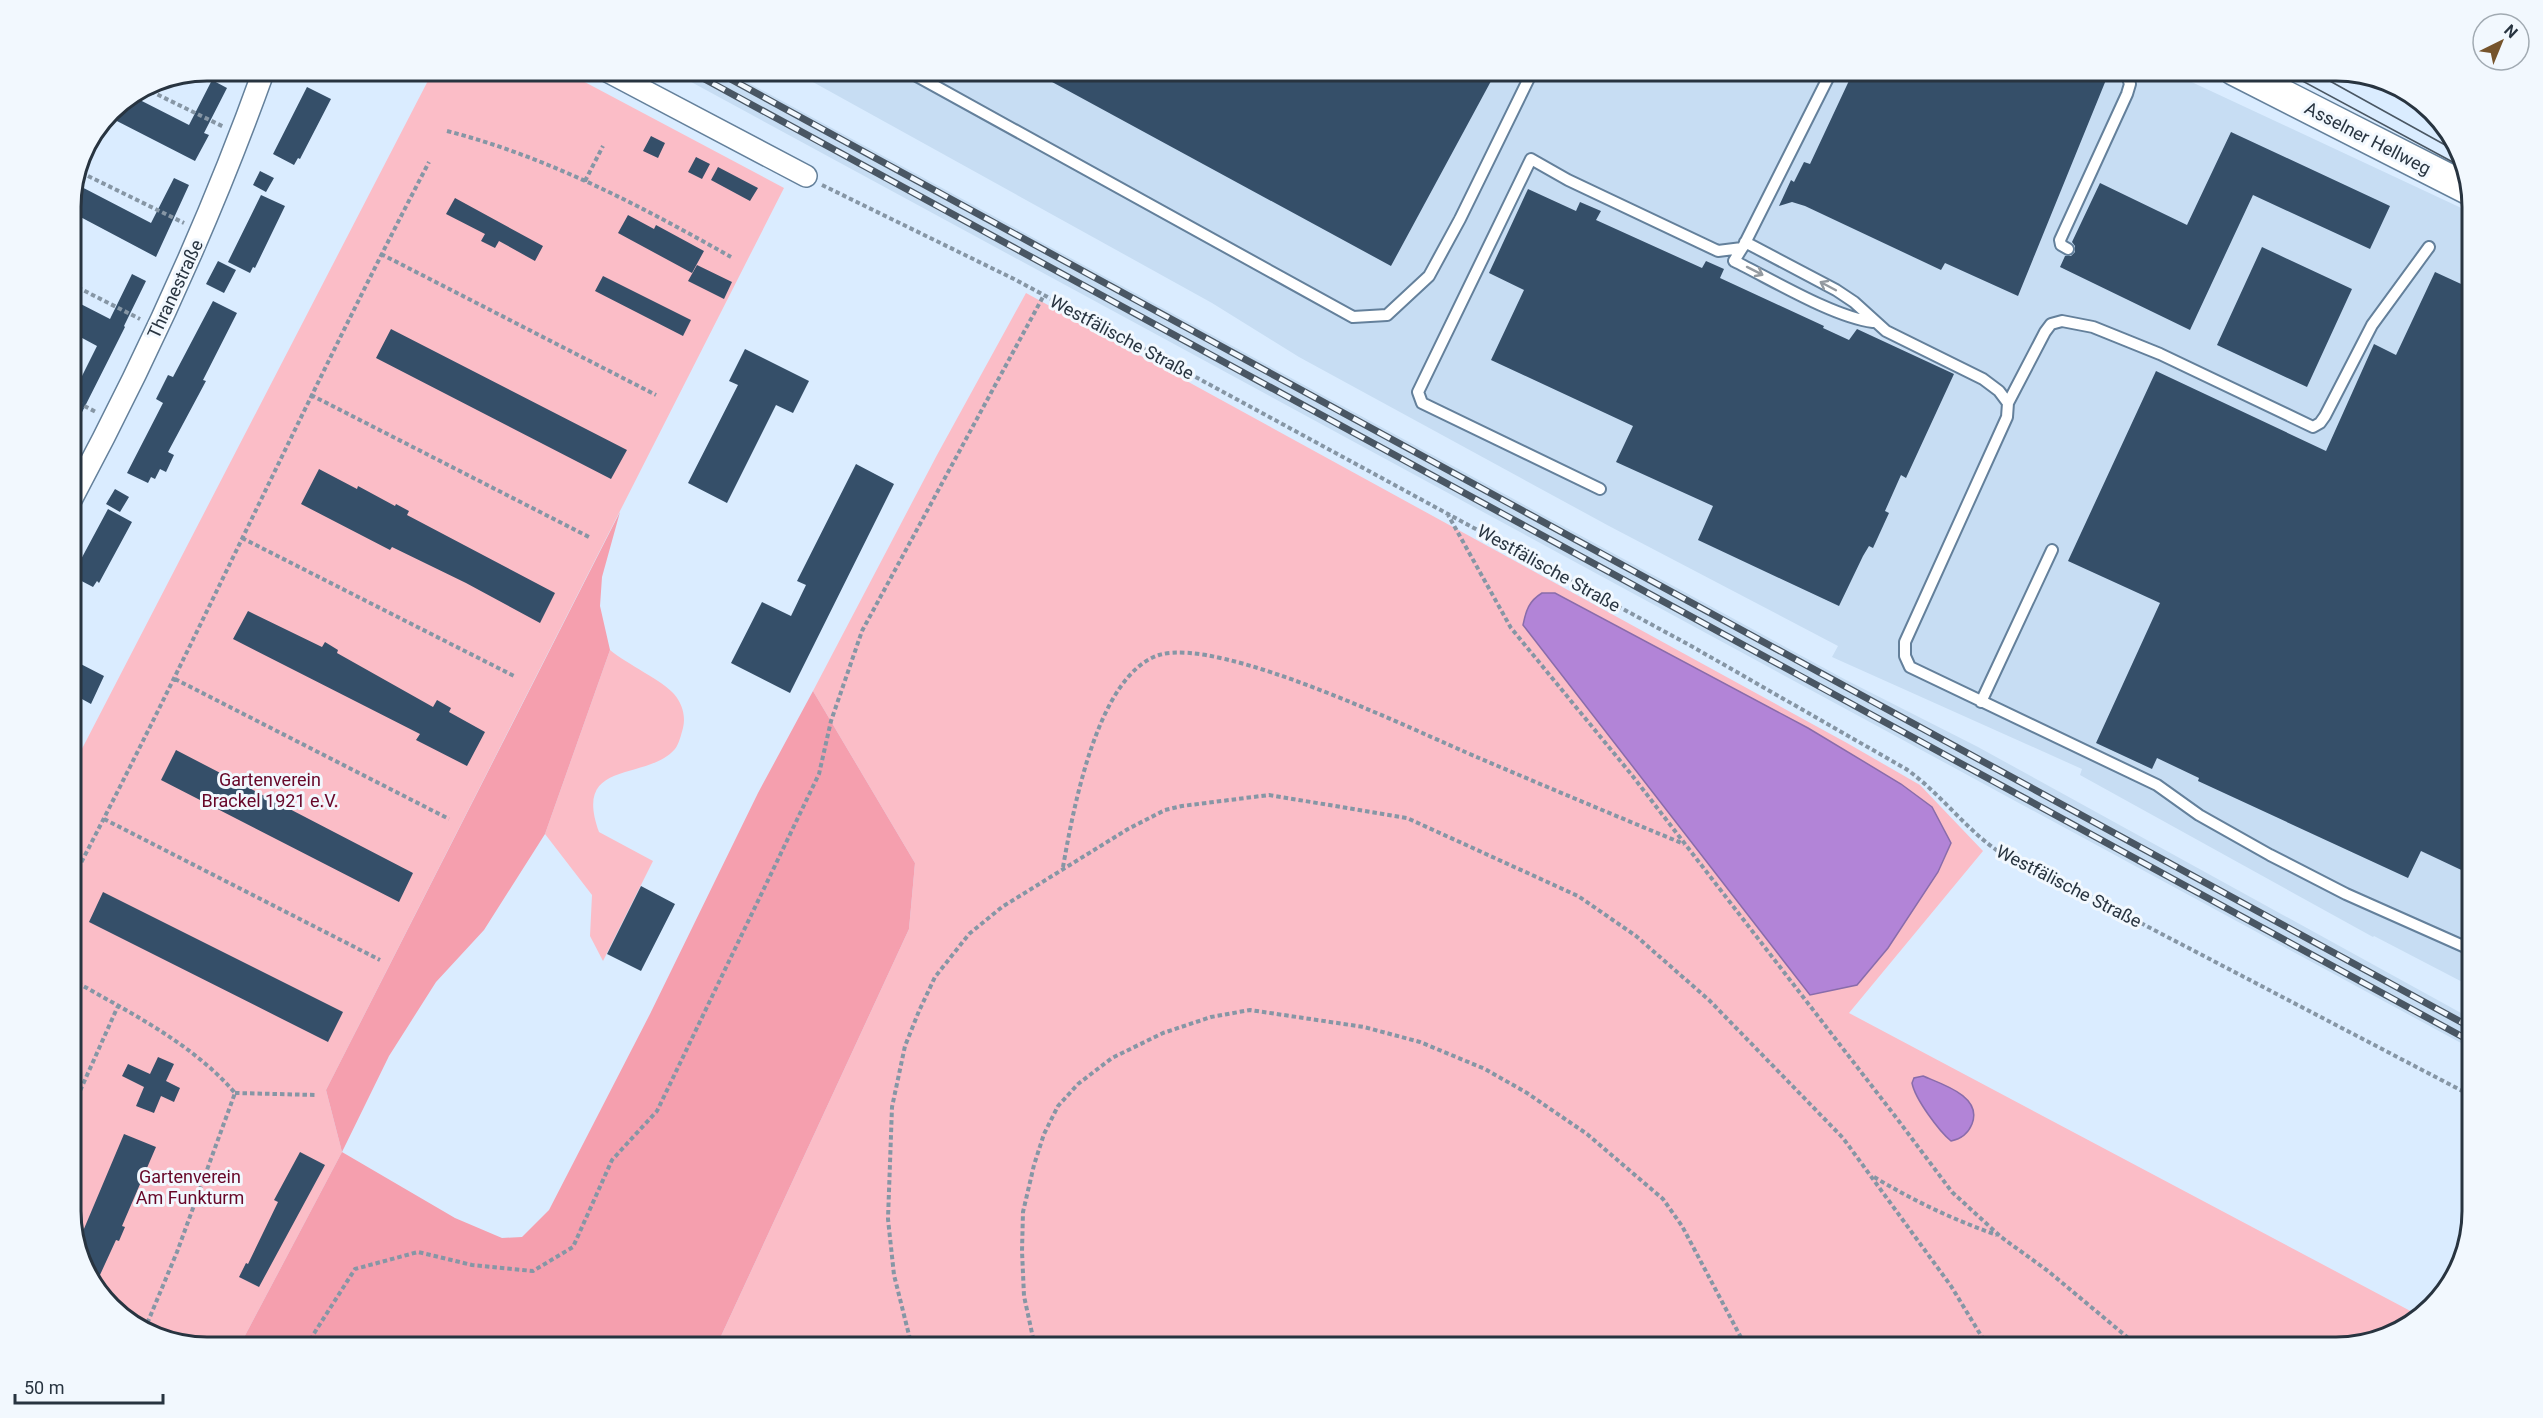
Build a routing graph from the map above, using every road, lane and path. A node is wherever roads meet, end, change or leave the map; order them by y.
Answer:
1 (260, 81) edge
2 (626, 81) edge
3 (926, 81) edge
4 (1528, 81) edge
5 (1826, 81) edge
6 (2129, 81) edge
7 (2256, 81) edge
8 (154, 93) edge
9 (447, 131) dead end
10 (241, 135) junction
11 (603, 146) dead end
12 (429, 162) dead end
13 (88, 176) dead end
14 (806, 176) joint
15 (585, 181) junction
16 (2460, 185) edge
17 (2083, 195) junction
18 (2089, 206) dead end
19 (201, 231) junction
20 (1744, 245) junction
21 (2429, 247) dead end
22 (2068, 249) dead end
23 (381, 254) junction
24 (731, 257) dead end
25 (81, 289) edge
26 (1044, 295) junction
27 (1873, 322) junction
28 (156, 328) junction
29 (311, 395) junction
30 (656, 395) dead end
31 (2008, 403) junction
32 (81, 404) edge
33 (112, 420) junction
34 (81, 480) edge
35 (1600, 489) dead end
36 (1446, 512) junction
37 (589, 537) dead end
38 (242, 538) junction
39 (2052, 550) dead end
40 (516, 677) dead end
41 (175, 679) junction
42 (1981, 702) junction
43 (104, 819) junction
44 (449, 819) dead end
45 (1684, 844) junction
46 (81, 863) edge
47 (1063, 867) junction
48 (2462, 946) edge
49 (380, 960) dead end
50 (81, 985) edge
51 (118, 1006) junction
52 (82, 1086) edge
53 (2462, 1091) edge
54 (235, 1093) junction
55 (316, 1095) dead end
56 (1872, 1176) junction
57 (2001, 1237) junction
58 (148, 1322) edge
59 (312, 1337) edge
60 (910, 1337) edge
61 (1033, 1337) edge
62 (1741, 1337) edge
63 (1982, 1337) edge
64 (2127, 1337) edge

1 - 10 street, Thranestraße
2 - 14 street
3 - 4 lane
5 - 20 lane
6 - 17 lane
7 - 16 main road, Asselner Hellweg
8 - 10 path
9 - 15 path
10 - 19 street, Thranestraße
11 - 15 path
12 - 23 path
13 - 19 path
14 - 26 path, Westfälische Straße
15 - 24 path
17 - 18 lane
17 - 22 lane
19 - 28 street, Thranestraße
27 -> 20 lane
20 -> 27 lane
20 - 35 lane
21 - 31 lane
23 - 29 path
23 - 30 path
25 - 28 path
26 - 36 path, Westfälische Straße
26 - 59 path
27 - 31 lane
28 - 33 street, Thranestraße
29 - 37 path
29 - 38 path
31 - 42 lane
32 - 33 path
33 - 34 street, Thranestraße
36 - 45 path
36 - 53 path, Westfälische Straße
38 - 40 path
38 - 41 path
39 - 42 lane
41 - 43 path
41 - 44 path
42 - 48 lane
43 - 46 path
43 - 49 path
45 - 47 path
45 - 57 path
47 - 56 path
47 - 60 path
50 - 51 path
51 - 52 path
51 - 54 path
54 - 55 path
54 - 58 path
56 - 57 path
56 - 63 path
57 - 64 path
61 - 62 path

